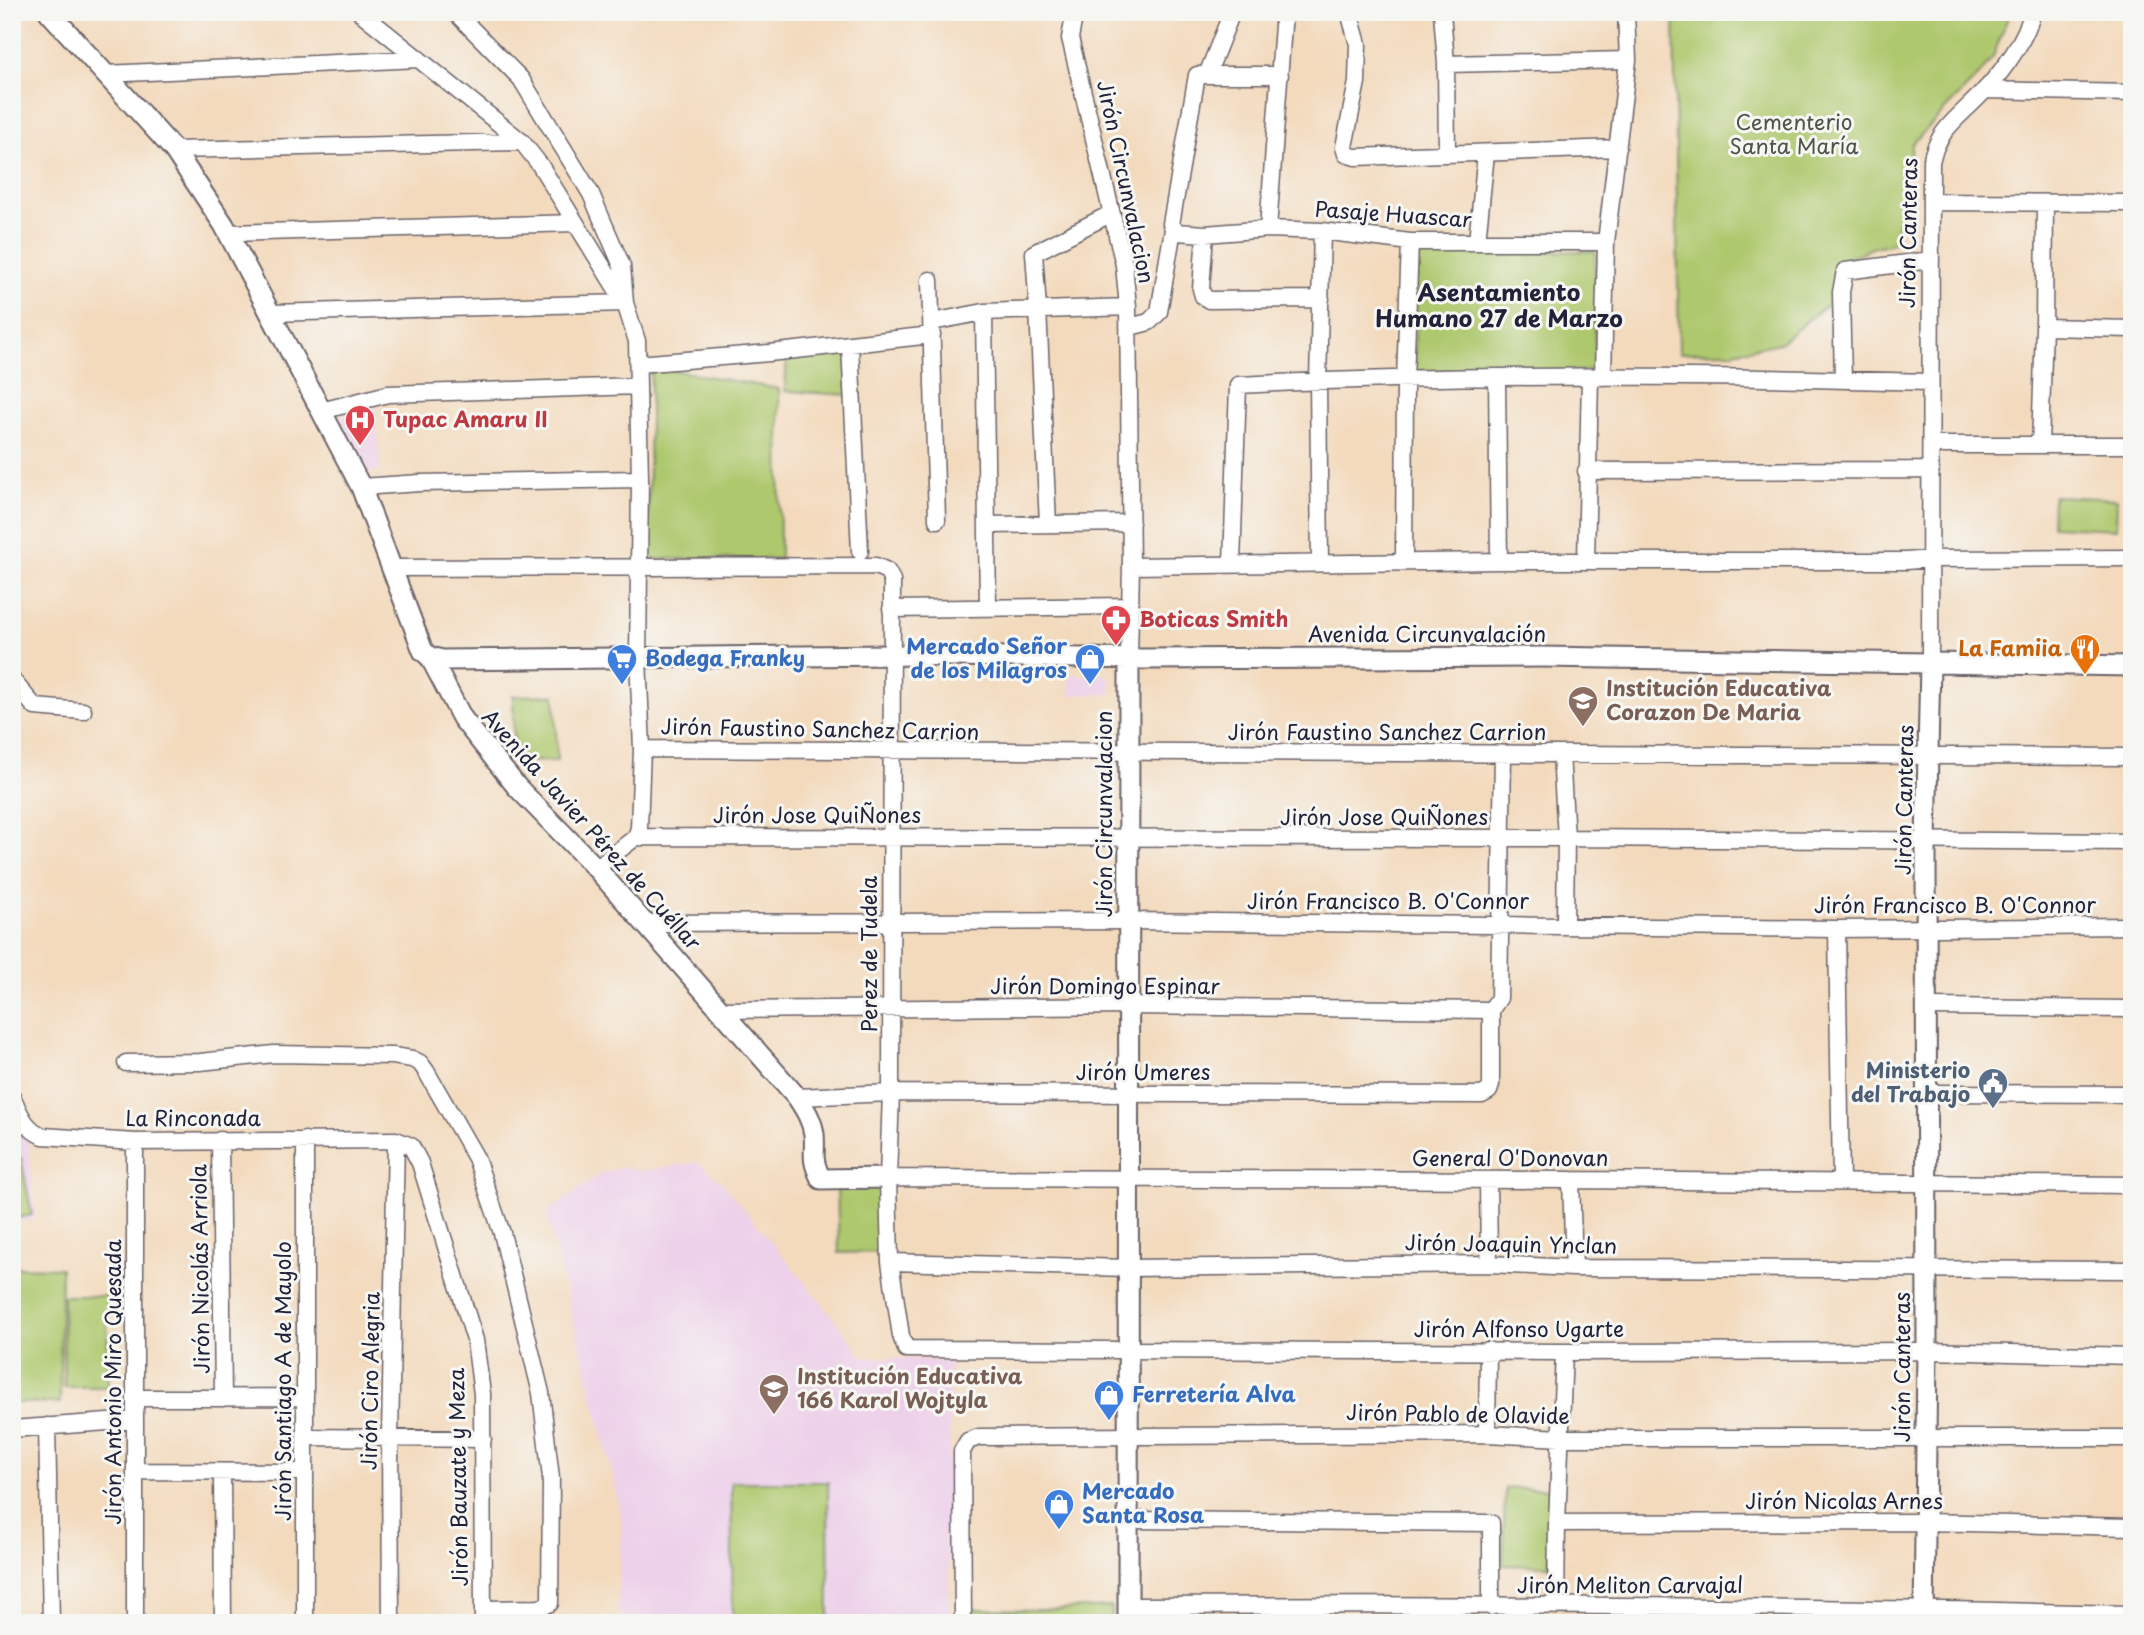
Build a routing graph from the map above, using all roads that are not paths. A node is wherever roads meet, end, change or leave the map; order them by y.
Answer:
1 (49, 12) edge
2 (360, 12) edge
3 (455, 12) edge
4 (1075, 12) edge
5 (1232, 12) edge
6 (1284, 12) edge
7 (1349, 12) edge
8 (1442, 12) edge
9 (1626, 12) edge
10 (2033, 12) edge
11 (419, 59) junction
12 (1628, 61) junction
13 (1446, 64) junction
14 (106, 74) junction
15 (1206, 75) junction
16 (1280, 75) junction
17 (1985, 90) junction
18 (2132, 93) edge
19 (522, 142) junction
20 (1618, 148) junction
21 (174, 150) junction
22 (1447, 153) junction
23 (1486, 153) junction
24 (1932, 202) junction
25 (2045, 203) junction
26 (2132, 203) edge
27 (1110, 214) junction
28 (575, 223) junction
29 (1268, 229) junction
30 (1175, 231) junction
31 (1322, 231) junction
32 (229, 233) junction
33 (1205, 234) junction
34 (1410, 242) junction
35 (1477, 242) junction
36 (1606, 242) junction
37 (1931, 260) junction
38 (930, 280) dead end
39 (1321, 299) junction
40 (625, 303) junction
41 (1128, 307) junction
42 (1038, 309) junction
43 (984, 312) junction
44 (271, 313) junction
45 (1130, 327) junction
46 (2044, 327) junction
47 (932, 328) junction
48 (2132, 329) edge
49 (850, 345) junction
50 (638, 364) junction
51 (1597, 377) junction
52 (1497, 379) junction
53 (1405, 380) junction
54 (1843, 380) junction
55 (1318, 381) junction
56 (1930, 382) junction
57 (638, 386) junction
58 (321, 411) junction
59 (1931, 445) junction
60 (2040, 445) junction
61 (2132, 445) edge
62 (1931, 470) junction
63 (1586, 471) junction
64 (640, 480) junction
65 (362, 487) junction
66 (937, 520) dead end
67 (1131, 523) junction
68 (1048, 524) junction
69 (987, 525) junction
70 (860, 551) dead end
71 (2132, 558) edge
72 (1930, 559) junction
73 (1499, 561) junction
74 (1586, 561) junction
75 (1404, 562) junction
76 (1320, 563) junction
77 (1232, 564) junction
78 (1131, 566) junction
79 (639, 567) junction
80 (393, 568) junction
81 (1129, 606) junction
82 (988, 607) junction
83 (891, 609) junction
84 (891, 655) junction
85 (430, 657) junction
86 (638, 658) junction
87 (1129, 659) junction
88 (1930, 664) junction
89 (2132, 666) edge
90 (12, 680) edge
91 (83, 711) dead end
92 (642, 749) junction
93 (891, 752) junction
94 (1128, 754) junction
95 (1503, 754) junction
96 (1561, 754) junction
97 (1927, 755) junction
98 (2132, 757) edge
99 (636, 837) junction
100 (891, 837) junction
101 (1566, 838) junction
102 (1129, 839) junction
103 (1503, 839) junction
104 (1926, 842) junction
105 (2132, 842) edge
106 (596, 868) junction
107 (1127, 921) junction
108 (892, 922) junction
109 (644, 923) junction
110 (1565, 924) junction
111 (1502, 925) junction
112 (2132, 926) edge
113 (1926, 928) junction
114 (1837, 929) junction
115 (1128, 1006) junction
116 (1927, 1007) junction
117 (891, 1009) junction
118 (2132, 1009) edge
119 (720, 1010) junction
120 (1491, 1010) junction
121 (127, 1063) dead end
122 (891, 1093) junction
123 (1926, 1093) junction
124 (1127, 1094) junction
125 (2132, 1094) edge
126 (12, 1096) edge
127 (797, 1097) junction
128 (220, 1140) junction
129 (305, 1140) junction
130 (396, 1140) junction
131 (135, 1142) junction
132 (888, 1178) junction
133 (1128, 1179) junction
134 (1571, 1180) junction
135 (1488, 1181) junction
136 (1841, 1182) junction
137 (1926, 1183) junction
138 (2132, 1185) edge
139 (890, 1262) junction
140 (1489, 1264) junction
141 (1129, 1268) junction
142 (1574, 1268) junction
143 (1927, 1268) junction
144 (2132, 1270) edge
145 (906, 1349) joint
146 (1488, 1350) junction
147 (1130, 1351) junction
148 (1927, 1351) junction
149 (1564, 1352) junction
150 (2132, 1356) edge
151 (305, 1397) junction
152 (135, 1398) junction
153 (223, 1398) junction
154 (135, 1420) junction
155 (47, 1426) junction
156 (12, 1429) edge
157 (1487, 1434) junction
158 (390, 1436) junction
159 (1130, 1436) junction
160 (305, 1437) junction
161 (483, 1438) junction
162 (1561, 1438) junction
163 (1926, 1438) junction
164 (2132, 1438) edge
165 (135, 1471) junction
166 (222, 1472) junction
167 (305, 1472) junction
168 (1129, 1520) junction
169 (1556, 1522) junction
170 (1924, 1522) junction
171 (2132, 1527) edge
172 (1215, 1605) junction
173 (1556, 1606) junction
174 (1491, 1607) junction
175 (1128, 1614) edge
176 (2132, 1614) edge
177 (483, 1616) edge
178 (1924, 1616) edge
179 (51, 1623) edge
180 (135, 1623) edge
181 (223, 1623) edge
182 (305, 1623) edge
183 (391, 1623) edge
184 (962, 1623) edge
185 (1215, 1623) edge

1 - 14 street, Avenida Javier Pérez de Cuéllar
2 - 11 street
3 - 40 street
4 - 27 street, Jirón Circunvalacion
5 - 15 street
6 - 16 street
7 - 22 street
8 - 13 street
9 - 12 street
10 - 17 street, Jirón Canteras
11 - 14 street
11 - 19 street
12 - 13 street
12 - 20 street
13 - 22 street
14 - 21 street, Avenida Javier Pérez de Cuéllar
15 - 16 street
15 - 30 street
16 - 29 street
17 - 18 street
17 - 24 street, Jirón Canteras
19 - 21 street
19 - 28 street
20 - 23 street
20 - 36 street
21 - 32 street, Avenida Javier Pérez de Cuéllar
22 - 23 street
23 - 35 street
24 - 25 street
24 - 37 street, Jirón Canteras
25 - 26 street
25 - 46 street
27 - 41 street, Jirón Circunvalacion
27 - 42 street
28 - 32 street
28 - 40 street
29 - 31 street, Pasaje Huascar
29 - 33 street, Pasaje Huascar
30 - 33 street, Pasaje Huascar
30 - 45 street
31 - 34 street, Pasaje Huascar
31 - 39 street
32 - 44 street, Avenida Javier Pérez de Cuéllar
33 - 39 street
34 - 35 street, Pasaje Huascar
34 - 53 street
35 - 36 street, Pasaje Huascar
36 - 51 street
37 - 54 street
37 - 56 street, Jirón Canteras
38 - 47 street
39 - 55 street
40 - 44 street
40 - 50 street
41 - 42 street
41 - 45 street, Jirón Circunvalacion
42 - 43 street
42 - 68 street
43 - 47 street
43 - 69 street
44 - 58 street, Avenida Javier Pérez de Cuéllar
45 - 67 street, Jirón Circunvalacion
46 - 48 street
46 - 60 street
47 - 49 street
47 - 66 street
49 - 50 street
49 - 70 street
50 - 57 street
51 - 52 street
51 - 54 street
51 - 63 street
52 - 53 street
52 - 73 street
53 - 55 street
53 - 75 street
54 - 56 street
55 - 76 street
55 - 77 street
56 - 59 street, Jirón Canteras
57 - 58 street
57 - 64 street
58 - 65 street, Avenida Javier Pérez de Cuéllar
59 - 60 street
59 - 62 street, Jirón Canteras
60 - 61 street
62 - 63 street
62 - 72 street, Jirón Canteras
63 - 74 street
64 - 65 street
64 - 79 street
65 - 80 street, Avenida Javier Pérez de Cuéllar
67 - 68 street
67 - 78 street, Jirón Circunvalacion
68 - 69 street
69 - 82 street
71 - 72 street
72 - 74 street
72 - 88 street, Jirón Canteras
73 - 74 street
73 - 75 street
75 - 76 street
76 - 77 street
77 - 78 street
78 - 81 street, Jirón Circunvalacion
79 - 80 street
79 - 83 street, Perez de Tudela
79 - 86 street
80 - 85 street, Avenida Javier Pérez de Cuéllar
81 - 82 street
81 - 87 street, Jirón Circunvalacion
82 - 83 street
83 - 84 street, Perez de Tudela
84 - 86 street, Avenida Circunvalación
84 - 87 street, Avenida Circunvalación
84 - 93 street, Perez de Tudela
85 - 86 street, Avenida Circunvalación
85 - 106 street, Avenida Javier Pérez de Cuéllar
86 - 92 street
87 - 88 street, Avenida Circunvalación
87 - 94 street, Jirón Circunvalacion
88 - 89 street, Avenida Circunvalación
88 - 97 street, Jirón Canteras
90 - 91 street
92 - 93 street, Jirón Faustino Sanchez Carrion
92 - 99 street
93 - 94 street, Jirón Faustino Sanchez Carrion
93 - 100 street, Perez de Tudela
94 - 95 street, Jirón Faustino Sanchez Carrion
94 - 102 street, Jirón Circunvalacion
95 - 96 street, Jirón Faustino Sanchez Carrion
95 - 103 street
96 - 97 street, Jirón Faustino Sanchez Carrion
96 - 101 street
97 - 98 street, Jirón Faustino Sanchez Carrion
97 - 104 street, Jirón Canteras
99 - 100 street, Jirón Jose QuiÑones
99 - 106 street
100 - 102 street, Jirón Jose QuiÑones
100 - 108 street, Perez de Tudela
101 - 103 street, Jirón Jose QuiÑones
101 - 104 street, Jirón Jose QuiÑones
101 - 110 street
102 - 103 street, Jirón Jose QuiÑones
102 - 107 street, Jirón Circunvalacion
103 - 111 street
104 - 105 street, Jirón Jose QuiÑones
104 - 113 street, Jirón Canteras
106 - 109 street, Avenida Javier Pérez de Cuéllar
107 - 108 street, Jirón Francisco B. O'Connor
107 - 111 street, Jirón Francisco B. O'Connor
107 - 115 street, Jirón Circunvalacion
108 - 109 street, Jirón Francisco B. O'Connor
108 - 117 street, Perez de Tudela
109 - 119 street, Avenida Javier Pérez de Cuéllar
110 - 111 street, Jirón Francisco B. O'Connor
110 - 114 street, Jirón Francisco B. O'Connor
111 - 120 street
112 - 113 street, Jirón Francisco B. O'Connor
113 - 114 street, Jirón Francisco B. O'Connor
113 - 116 street, Jirón Canteras
114 - 136 street
115 - 117 street, Jirón Domingo Espinar
115 - 120 street, Jirón Domingo Espinar
115 - 124 street, Jirón Circunvalacion
116 - 118 street
116 - 123 street, Jirón Canteras
117 - 119 street, Jirón Domingo Espinar
117 - 122 street, Perez de Tudela
119 - 127 street, Avenida Javier Pérez de Cuéllar
120 - 124 street, Jirón Umeres
121 - 177 street
122 - 124 street, Jirón Umeres
122 - 127 street, Jirón Umeres
122 - 132 street, Perez de Tudela
123 - 125 street
123 - 137 street, Jirón Canteras
124 - 133 street, Jirón Circunvalacion
126 - 131 street, La Rinconada
127 - 132 street, Avenida Javier Pérez de Cuéllar
128 - 129 street, La Rinconada
128 - 131 street, La Rinconada
128 - 153 street, Jirón Nicolás Arriola
129 - 130 street, La Rinconada
129 - 151 street, Jirón Santiago A de Mayolo
130 - 158 street, Jirón Ciro Alegria
130 - 161 street, Jirón Bauzate y Meza
131 - 152 street, Jirón Antonio Miro Quesada
132 - 133 street, General O'Donovan
132 - 139 street, Perez de Tudela
133 - 135 street, General O'Donovan
133 - 141 street, Jirón Circunvalacion
134 - 135 street, General O'Donovan
134 - 136 street, General O'Donovan
134 - 142 street
135 - 140 street
136 - 137 street, General O'Donovan
137 - 138 street, General O'Donovan
137 - 143 street, Jirón Canteras
139 - 141 street, Jirón Joaquin Ynclan
139 - 145 street, Perez de Tudela
140 - 141 street, Jirón Joaquin Ynclan
140 - 142 street, Jirón Joaquin Ynclan
141 - 147 street, Jirón Circunvalacion
142 - 143 street, Jirón Joaquin Ynclan
143 - 144 street, Jirón Joaquin Ynclan
143 - 148 street, Jirón Canteras
145 - 147 street, Jirón Alfonso Ugarte
146 - 147 street, Jirón Alfonso Ugarte
146 - 149 street, Jirón Alfonso Ugarte
146 - 157 street
147 - 159 street, Jirón Circunvalacion
148 - 149 street, Jirón Alfonso Ugarte
148 - 150 street, Jirón Alfonso Ugarte
148 - 163 street, Jirón Canteras
149 - 162 street
151 - 153 street
151 - 160 street, Jirón Santiago A de Mayolo
152 - 153 street
152 - 154 street, Jirón Antonio Miro Quesada
154 - 155 street
154 - 165 street, Jirón Antonio Miro Quesada
155 - 156 street
155 - 179 street
157 - 159 street, Jirón Pablo de Olavide
157 - 162 street, Jirón Pablo de Olavide
158 - 160 street
158 - 161 street
158 - 183 street, Jirón Ciro Alegria
159 - 168 street, Jirón Circunvalacion
159 - 184 street, Jirón Pablo de Olavide
160 - 167 street, Jirón Santiago A de Mayolo
161 - 177 street, Jirón Bauzate y Meza
162 - 163 street, Jirón Pablo de Olavide
162 - 169 street
163 - 164 street, Jirón Pablo de Olavide
163 - 170 street, Jirón Canteras
165 - 166 street
165 - 180 street, Jirón Antonio Miro Quesada
166 - 167 street
166 - 181 street
167 - 182 street, Jirón Santiago A de Mayolo
168 - 174 street
168 - 175 street, Jirón Circunvalacion
169 - 170 street, Jirón Nicolas Arnes
169 - 173 street
170 - 171 street, Jirón Nicolas Arnes
170 - 178 street, Jirón Canteras
172 - 174 street, Jirón Meliton Carvajal
172 - 175 street, Jirón Meliton Carvajal
172 - 185 street
173 - 174 street, Jirón Meliton Carvajal
173 - 178 street, Jirón Meliton Carvajal
176 - 178 street, Jirón Meliton Carvajal

